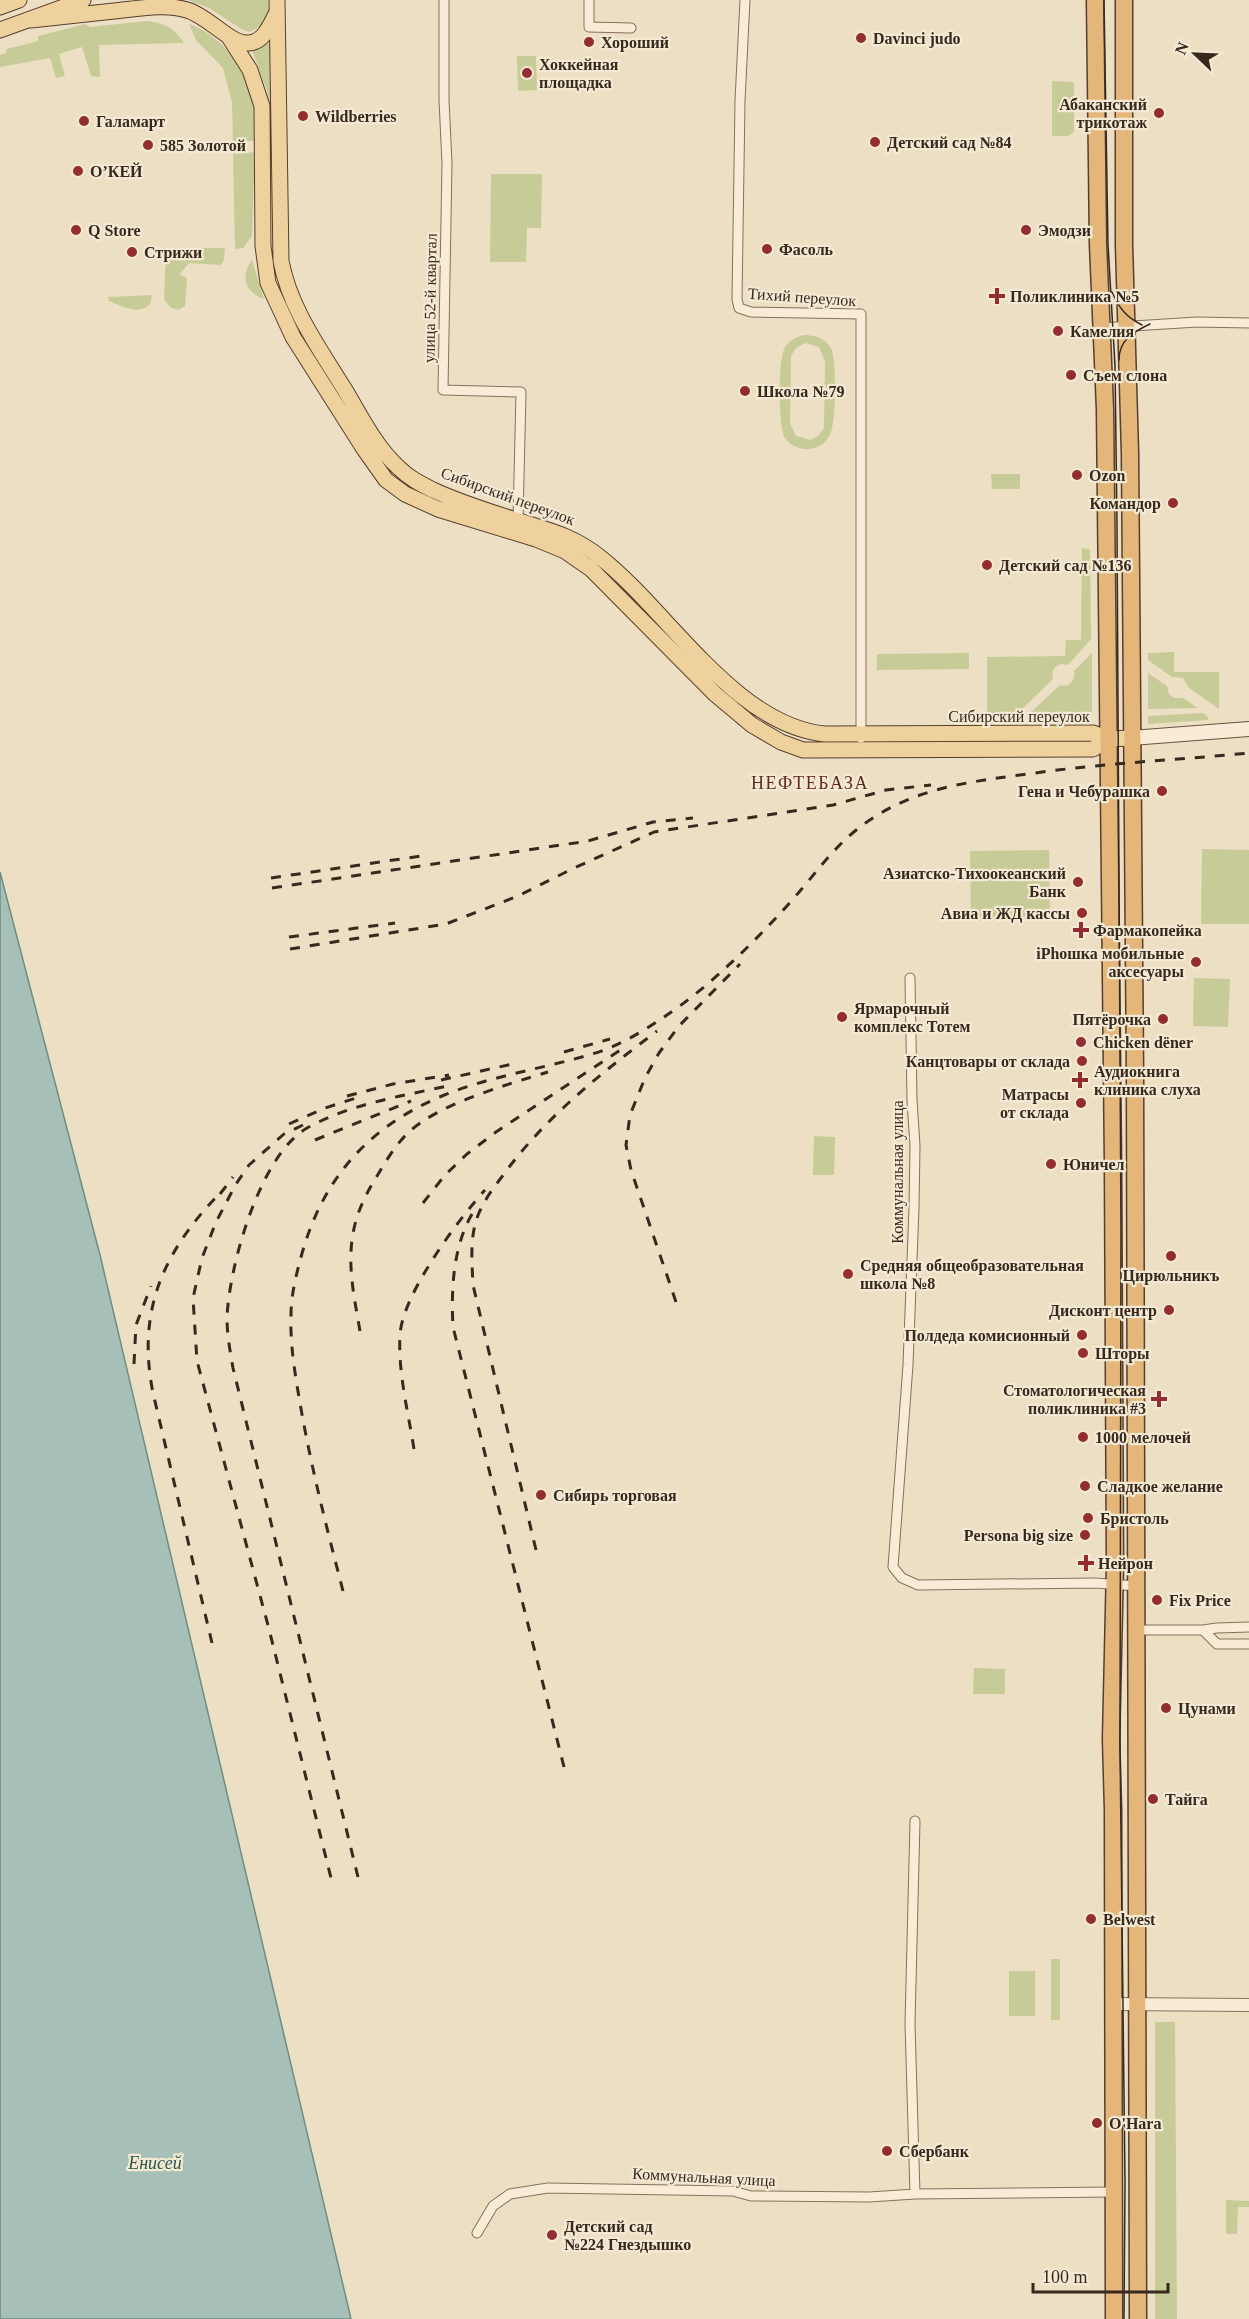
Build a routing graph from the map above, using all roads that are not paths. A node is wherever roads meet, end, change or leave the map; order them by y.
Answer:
1 (19, 0) edge
2 (83, 0) edge
3 (444, 0) edge
4 (589, 0) edge
5 (745, 0) edge
6 (1095, 0) edge
7 (1124, 0) edge
8 (277, 6) edge
9 (0, 7) edge
10 (31, 20) junction
11 (631, 28) dead end
12 (0, 30) edge
13 (229, 37) junction
14 (286, 304) junction
15 (1249, 323) edge
16 (1134, 326) junction
17 (1101, 328) junction
18 (440, 502) junction
19 (518, 521) junction
20 (1249, 729) edge
21 (1131, 738) junction
22 (1108, 739) junction
23 (861, 741) junction
24 (910, 978) dead end
25 (1114, 1585) junction
26 (1137, 1586) junction
27 (1249, 1627) edge
28 (1137, 1630) junction
29 (1203, 1630) junction
30 (1249, 1644) edge
31 (915, 1821) dead end
32 (1114, 2004) junction
33 (1136, 2004) junction
34 (1249, 2005) edge
35 (1115, 2192) junction
36 (915, 2194) junction
37 (477, 2234) dead end
38 (1114, 2319) edge
39 (1138, 2319) edge

1 - 9 main road
2 - 10 main road
3 - 19 street, улица 52-й квартал
4 - 11 street
5 - 23 street, Тихий переулок
6 - 17 highway
7 - 16 highway
8 - 13 main road
8 - 14 main road, Сибирский переулок
10 - 12 main road
10 - 13 main road
13 - 14 main road, Сибирский переулок
14 - 18 main road, Сибирский переулок
15 - 16 street
16 - 17 street
16 - 21 highway
17 - 22 highway
18 - 19 main road, Сибирский переулок
18 - 23 main road, Сибирский переулок
19 - 23 main road, Сибирский переулок
20 - 21 main road
21 - 22 main road, Сибирский переулок
21 - 26 highway
22 - 23 main road, Сибирский переулок
22 - 25 highway
24 - 25 street, Коммунальная улица
25 - 26 street
25 - 32 highway
26 - 28 highway
27 - 29 street
28 - 29 street
28 - 33 highway
29 - 30 street
31 - 36 street
32 - 33 street
32 - 35 highway
33 - 34 street
33 - 39 highway
35 - 36 street, Коммунальная улица
35 - 38 highway
36 - 37 street, Коммунальная улица

